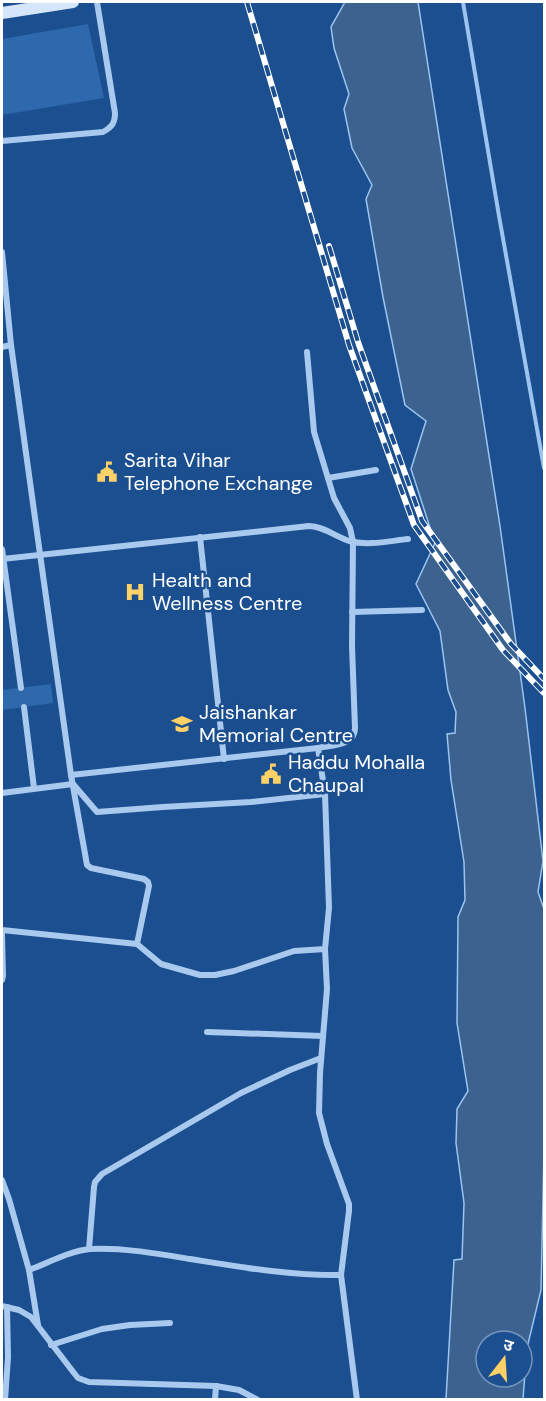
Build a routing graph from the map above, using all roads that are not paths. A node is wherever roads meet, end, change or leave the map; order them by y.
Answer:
1 (73, 2) edge
2 (97, 2) edge
3 (2, 13) edge
4 (2, 141) edge
5 (2, 252) edge
6 (11, 345) junction
7 (2, 347) edge
8 (308, 352) dead end
9 (376, 470) dead end
10 (328, 478) junction
11 (200, 537) junction
12 (408, 539) dead end
13 (353, 542) junction
14 (2, 549) edge
15 (40, 554) junction
16 (2, 559) edge
17 (422, 610) dead end
18 (352, 612) junction
19 (21, 688) dead end
20 (24, 707) dead end
21 (318, 748) junction
22 (224, 759) junction
23 (71, 775) junction
24 (73, 784) junction
25 (34, 788) junction
26 (2, 793) edge
27 (325, 794) junction
28 (2, 932) edge
29 (137, 944) junction
30 (325, 949) junction
31 (2, 980) edge
32 (207, 1032) dead end
33 (323, 1036) junction
34 (321, 1058) junction
35 (2, 1180) edge
36 (4, 1188) edge
37 (88, 1249) junction
38 (29, 1270) junction
39 (341, 1275) junction
40 (4, 1306) edge
41 (170, 1323) dead end
42 (38, 1325) junction
43 (51, 1345) junction
44 (216, 1386) junction
45 (5, 1400) edge
46 (214, 1400) edge
47 (258, 1400) edge
48 (357, 1400) edge

1 - 3 main road
2 - 4 street
5 - 6 street
6 - 7 street
6 - 15 street
8 - 10 street
9 - 10 street
10 - 13 street
11 - 13 street
11 - 15 street
11 - 22 street
12 - 13 street
13 - 18 street
14 - 16 street
15 - 16 street
15 - 23 street
16 - 19 street
17 - 18 street
18 - 21 street
20 - 25 street
21 - 22 street
21 - 27 street
22 - 23 street
23 - 24 street
24 - 25 street
24 - 27 street
24 - 29 street
25 - 26 street
27 - 30 street
28 - 29 street
28 - 31 street
29 - 30 street
30 - 33 street
32 - 33 street
33 - 34 street
34 - 37 street
34 - 39 street
35 - 36 street
36 - 38 street
37 - 38 street
37 - 39 street
38 - 42 street
39 - 48 street
40 - 42 street
40 - 45 street
41 - 43 street
42 - 43 street
43 - 44 street
44 - 46 street
44 - 47 street

